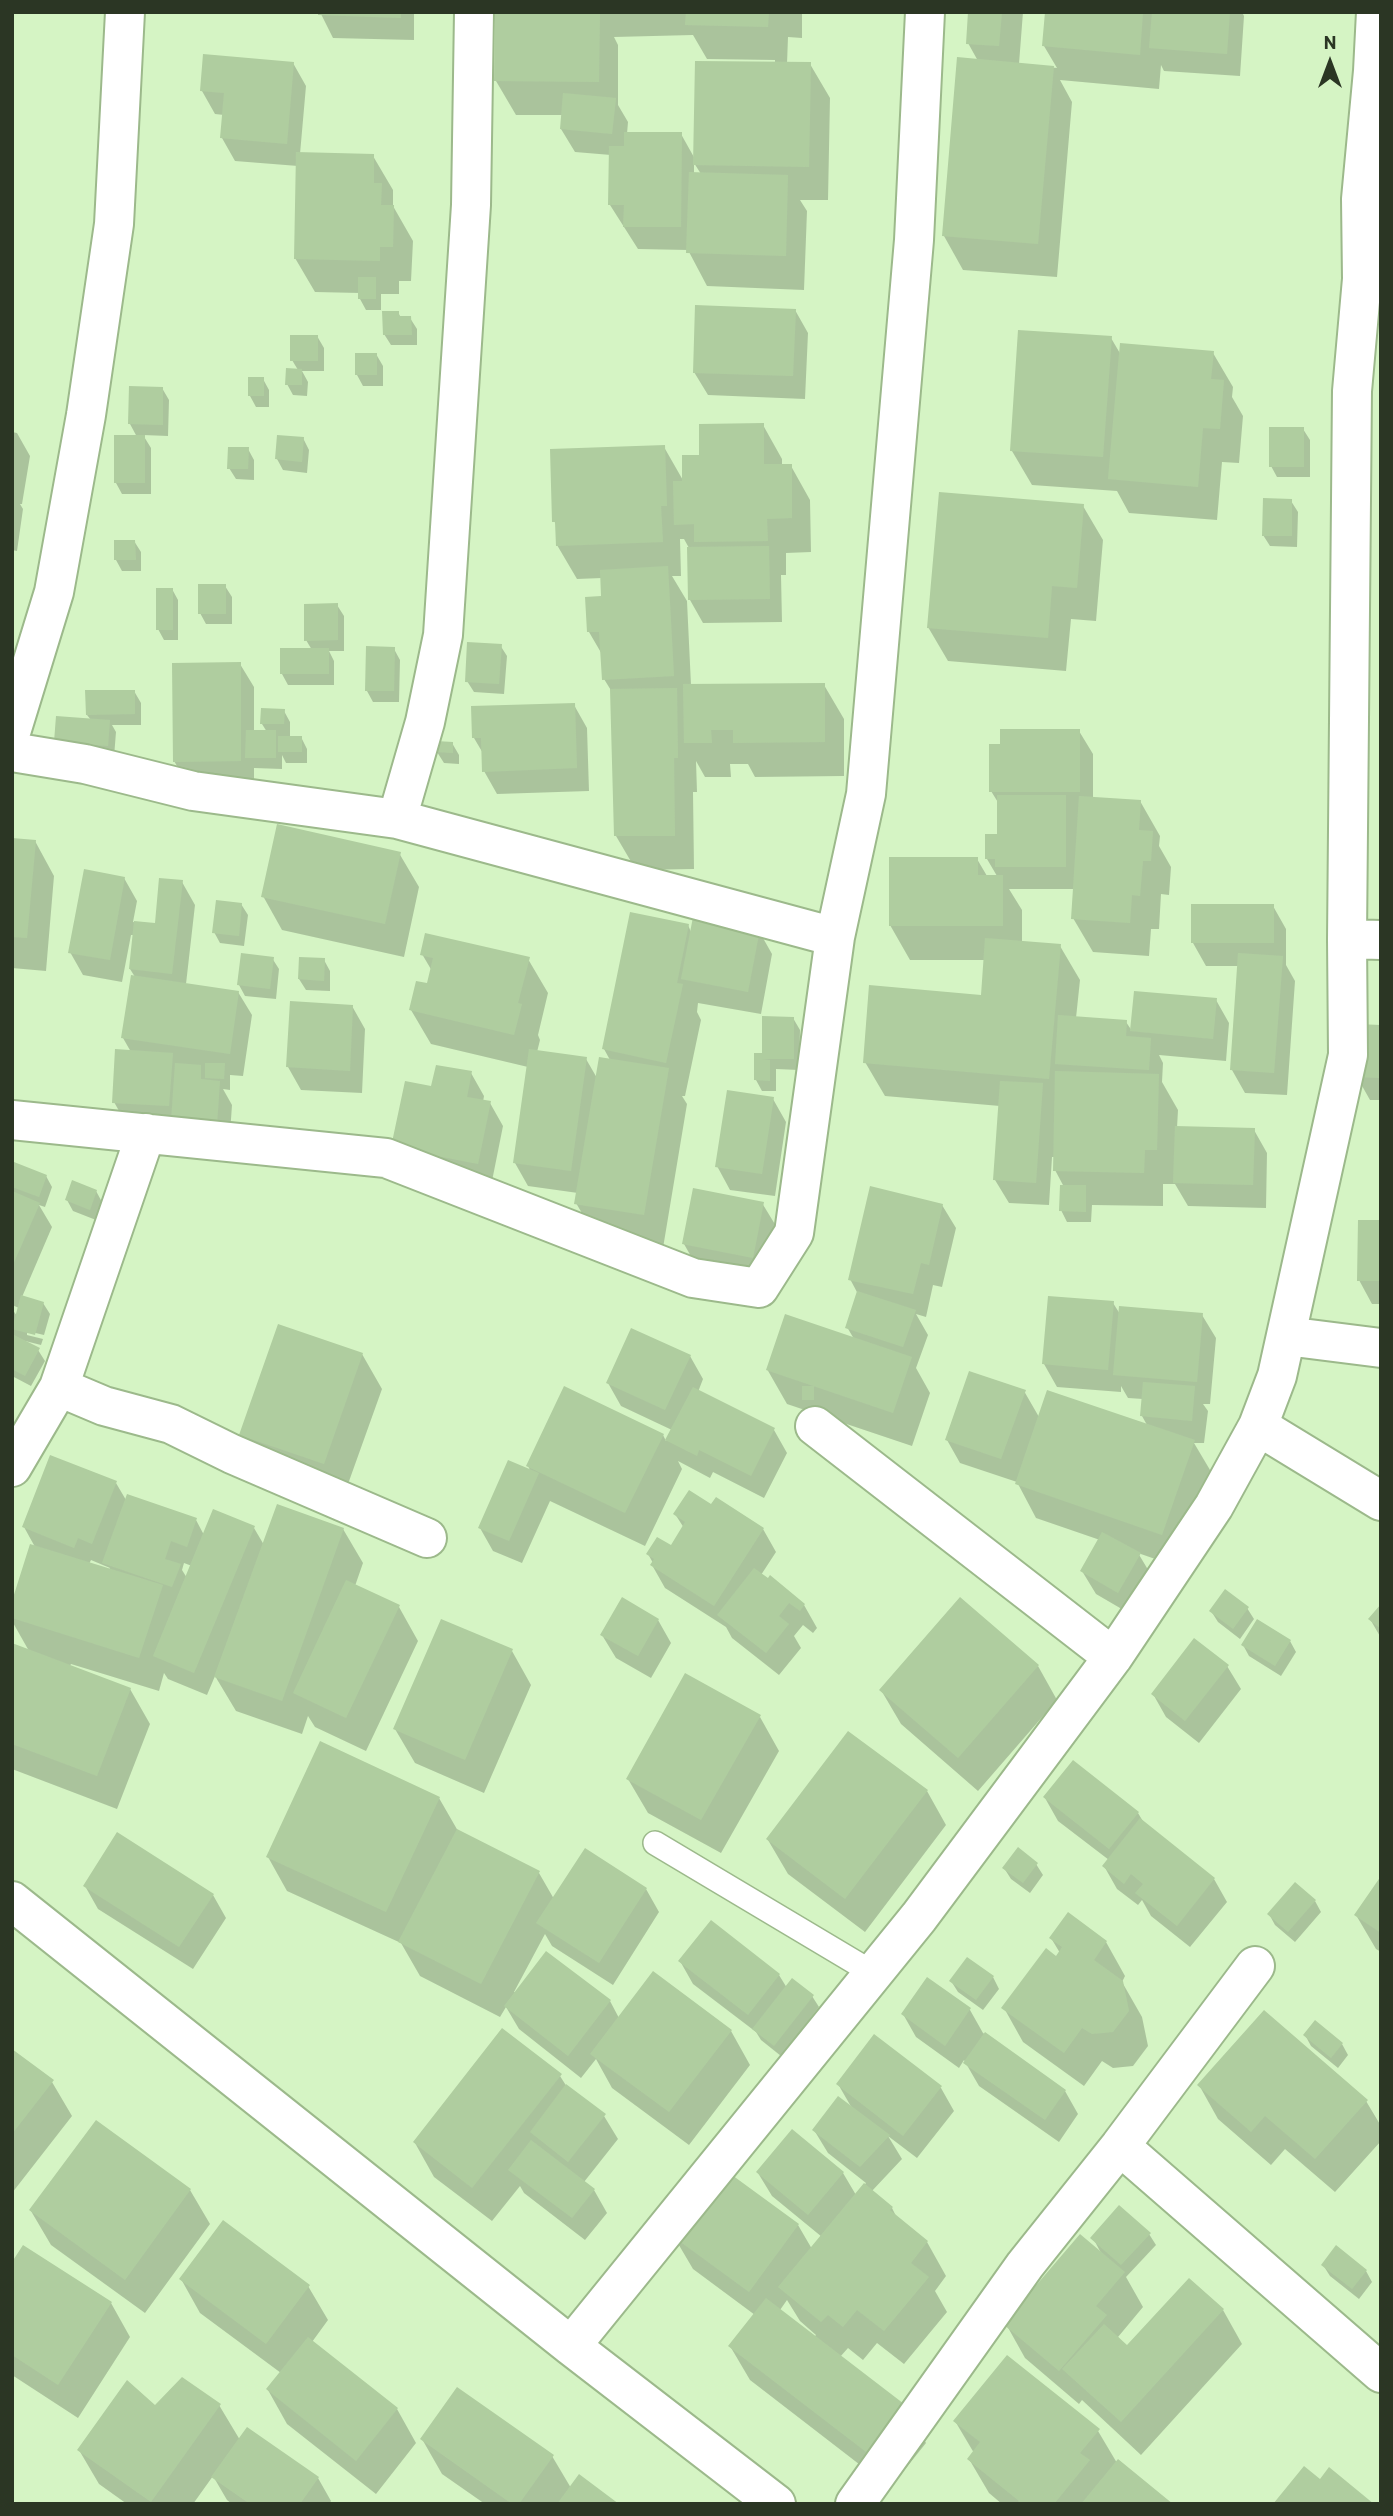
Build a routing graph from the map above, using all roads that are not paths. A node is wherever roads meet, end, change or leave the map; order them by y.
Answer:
1 (125, 12) edge
2 (474, 12) edge
3 (925, 12) edge
4 (1376, 12) edge
5 (1371, 199) edge
6 (12, 729) edge
7 (12, 752) edge
8 (397, 819) junction
9 (835, 937) junction
10 (1364, 939) edge
11 (12, 1120) edge
12 (146, 1133) junction
13 (1286, 1336) junction
14 (1381, 1348) edge
15 (59, 1387) junction
16 (815, 1426) dead end
17 (1258, 1426) junction
18 (12, 1467) edge
19 (1381, 1501) edge
20 (427, 1538) dead end
21 (1113, 1657) junction
22 (654, 1843) dead end
23 (12, 1901) edge
24 (1255, 1966) dead end
25 (873, 1973) junction
26 (1120, 2146) junction
27 (571, 2346) junction
28 (1381, 2373) edge
29 (776, 2504) edge
30 (855, 2504) edge

1 - 6 street
2 - 8 street
3 - 9 street
4 - 5 street
5 - 10 street
7 - 8 street
8 - 9 street
9 - 12 street
10 - 13 street
11 - 12 street
12 - 15 street
13 - 14 street
13 - 17 street
15 - 18 street
15 - 20 street
16 - 21 street
17 - 19 street
17 - 21 street
21 - 25 street
22 - 25 lane
23 - 27 street
24 - 26 street
25 - 27 street
26 - 28 street
26 - 30 street
27 - 29 street

